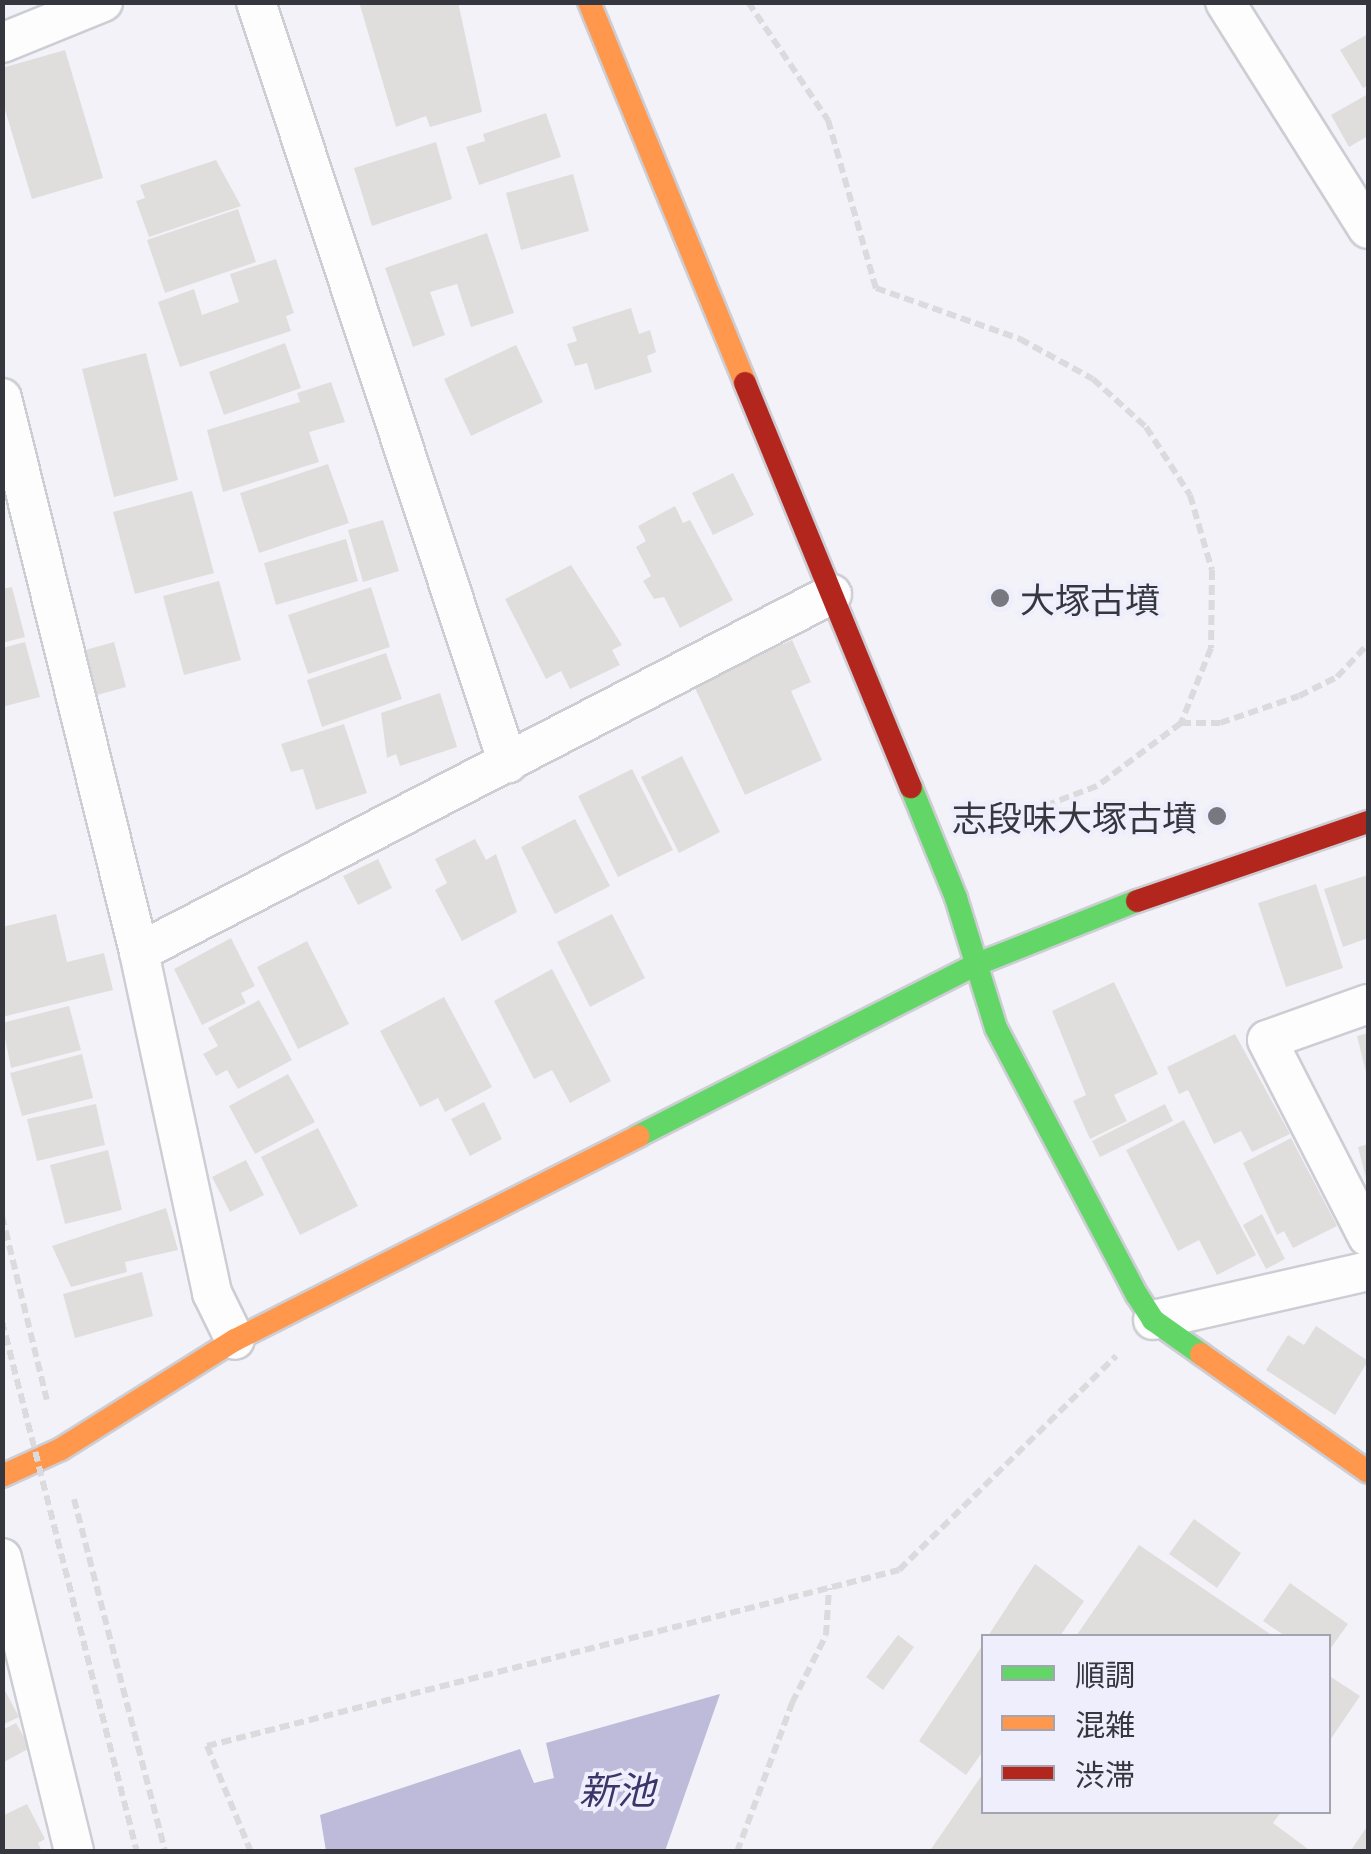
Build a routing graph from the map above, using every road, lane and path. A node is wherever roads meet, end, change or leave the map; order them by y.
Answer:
1 (102, 2) edge
2 (256, 2) edge
3 (589, 2) edge
4 (748, 2) edge
5 (1225, 2) edge
6 (2, 43) edge
7 (1368, 229) edge
8 (2, 398) edge
9 (832, 594) junction
10 (1368, 644) edge
11 (1181, 723) junction
12 (508, 764) junction
13 (1368, 822) edge
14 (935, 848) junction
15 (139, 952) junction
16 (974, 965) junction
17 (1368, 1004) edge
18 (2, 1216) edge
19 (1368, 1237) edge
20 (1368, 1271) edge
21 (1152, 1320) junction
22 (2, 1321) edge
23 (236, 1340) junction
24 (61, 1448) junction
25 (1368, 1472) edge
26 (2, 1476) edge
27 (2, 1558) edge
28 (829, 1588) junction
29 (74, 1852) edge
30 (137, 1852) edge
31 (165, 1852) edge
32 (251, 1852) edge
33 (737, 1852) edge

1 - 6 street
2 - 12 street
3 - 9 street
4 - 11 path
5 - 7 street
8 - 15 street
9 - 12 street
9 - 14 street
10 - 11 path
11 - 14 path
12 - 15 street
13 - 16 street
14 - 16 street
15 - 23 street
16 - 21 street
16 - 23 street
17 - 19 street
18 - 24 path
20 - 21 street
21 - 25 street
21 - 28 path
22 - 30 path, bridge
23 - 24 street
24 - 26 street
24 - 31 path
27 - 29 street
28 - 32 path
28 - 33 path

